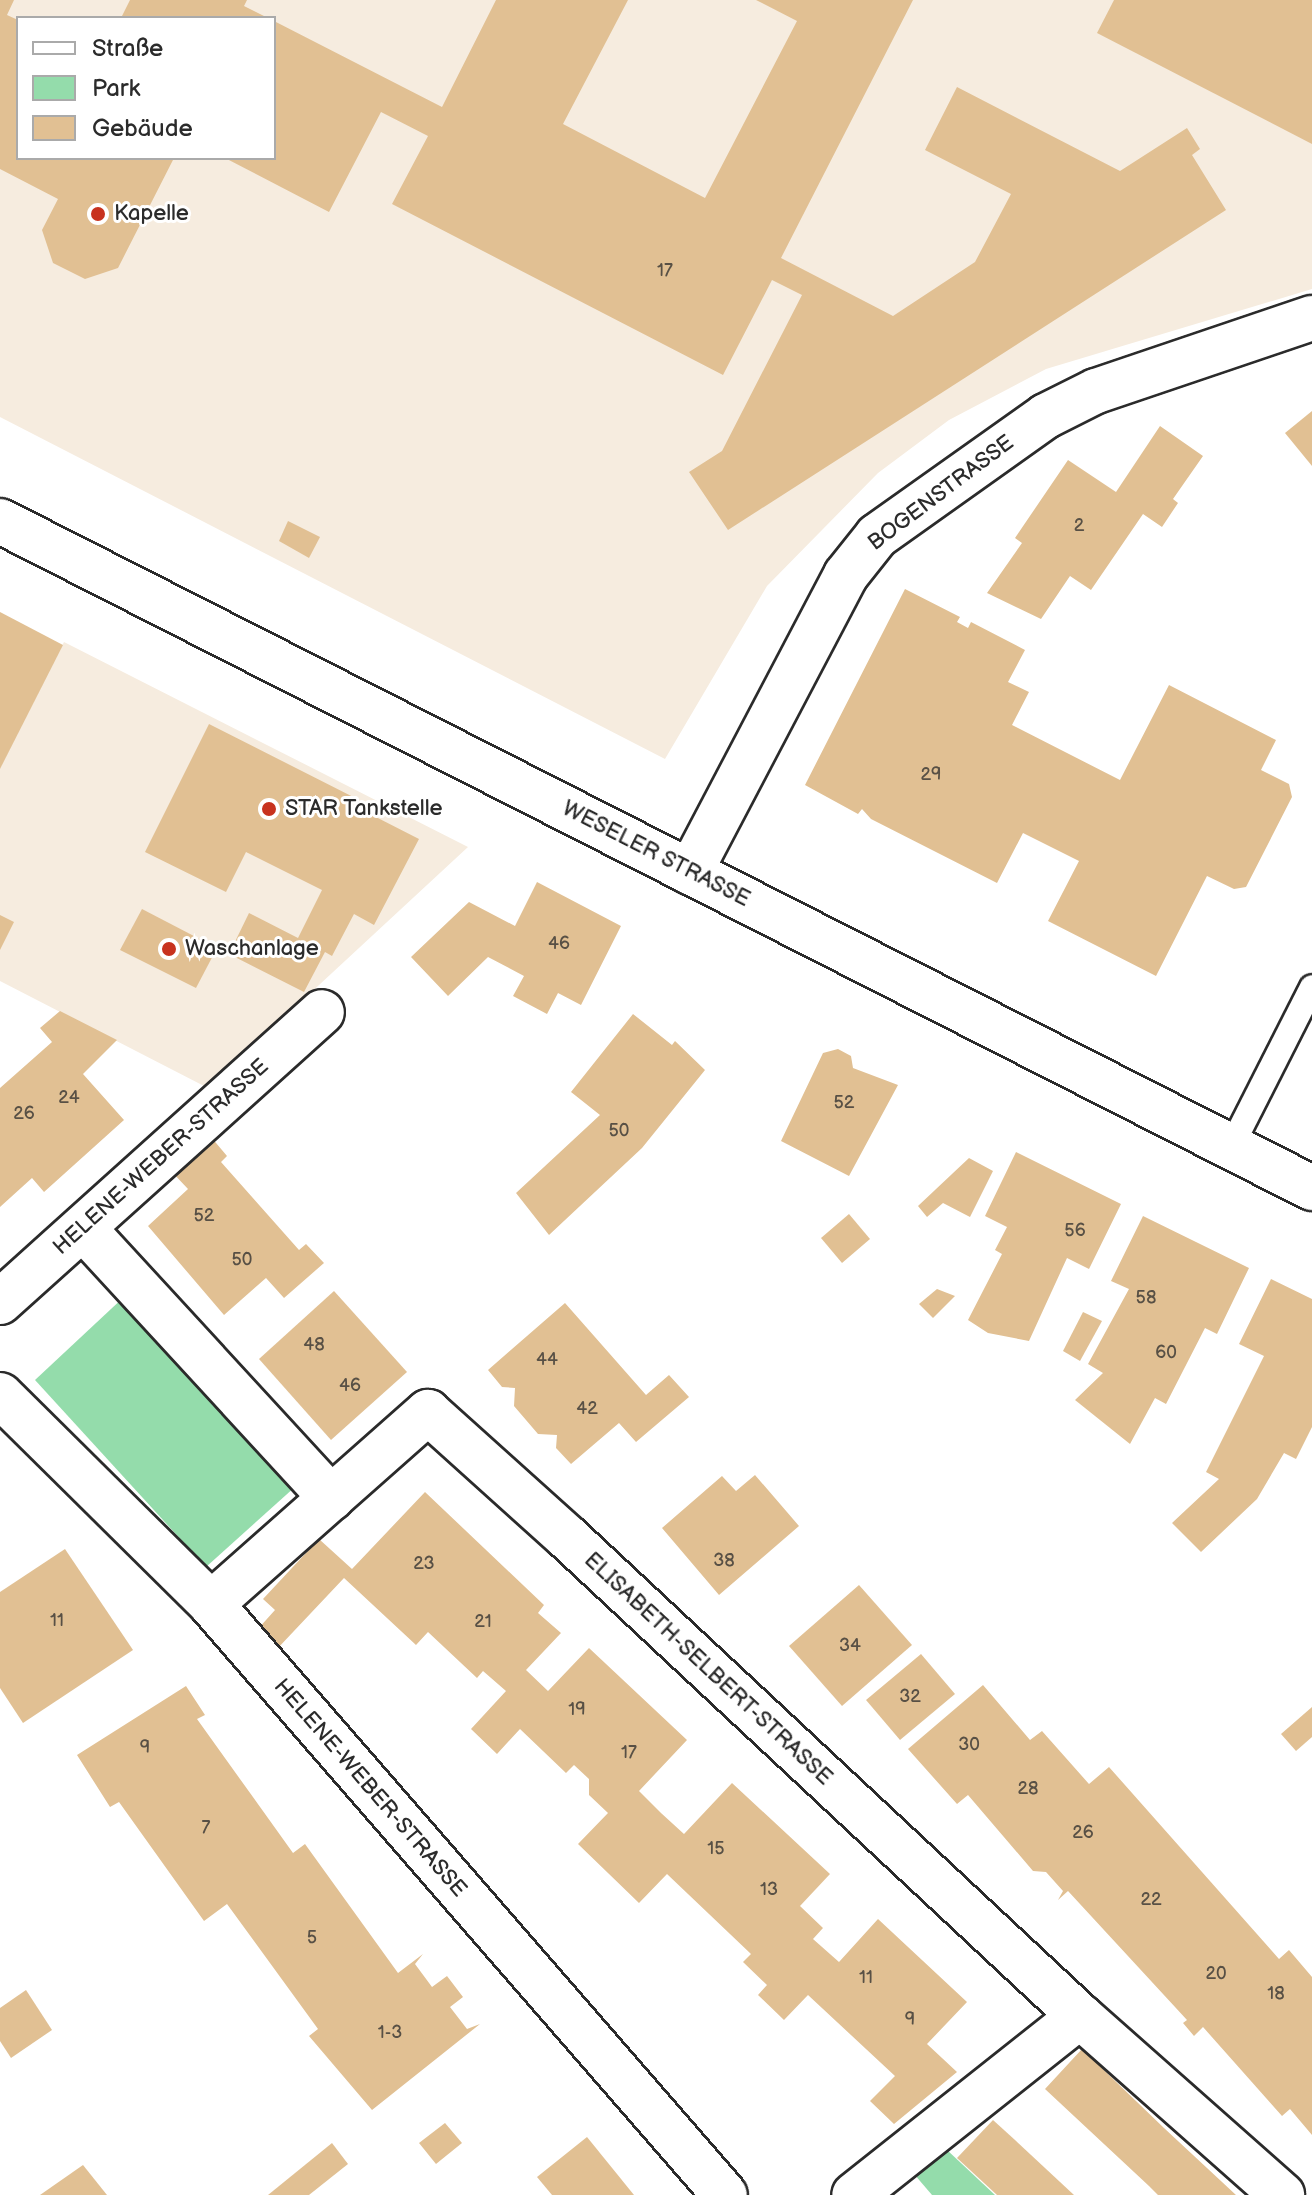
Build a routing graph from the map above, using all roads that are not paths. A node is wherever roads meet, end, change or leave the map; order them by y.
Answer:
1 (1312, 318) edge
2 (0, 521) edge
3 (690, 872) junction
4 (1312, 987) edge
5 (322, 1012) dead end
6 (1231, 1147) junction
7 (1312, 1188) edge
8 (83, 1228) junction
9 (0, 1302) edge
10 (0, 1395) edge
11 (331, 1498) junction
12 (211, 1604) junction
13 (1080, 2016) junction
14 (725, 2195) edge
15 (854, 2195) edge
16 (1282, 2195) edge

1 - 3 street, BOGENSTRASSE
2 - 3 street, WESELER STRASSE
3 - 6 street, WESELER STRASSE
4 - 6 lane
5 - 8 street, HELENE-WEBER-STRASSE
6 - 7 street, WESELER STRASSE
8 - 9 street, HELENE-WEBER-STRASSE
8 - 11 street
10 - 12 street, HELENE-WEBER-STRASSE
11 - 12 street, ELISABETH-SELBERT-STRASSE
11 - 13 street, ELISABETH-SELBERT-STRASSE
12 - 14 street, HELENE-WEBER-STRASSE
13 - 15 street
13 - 16 street, ELISABETH-SELBERT-STRASSE

